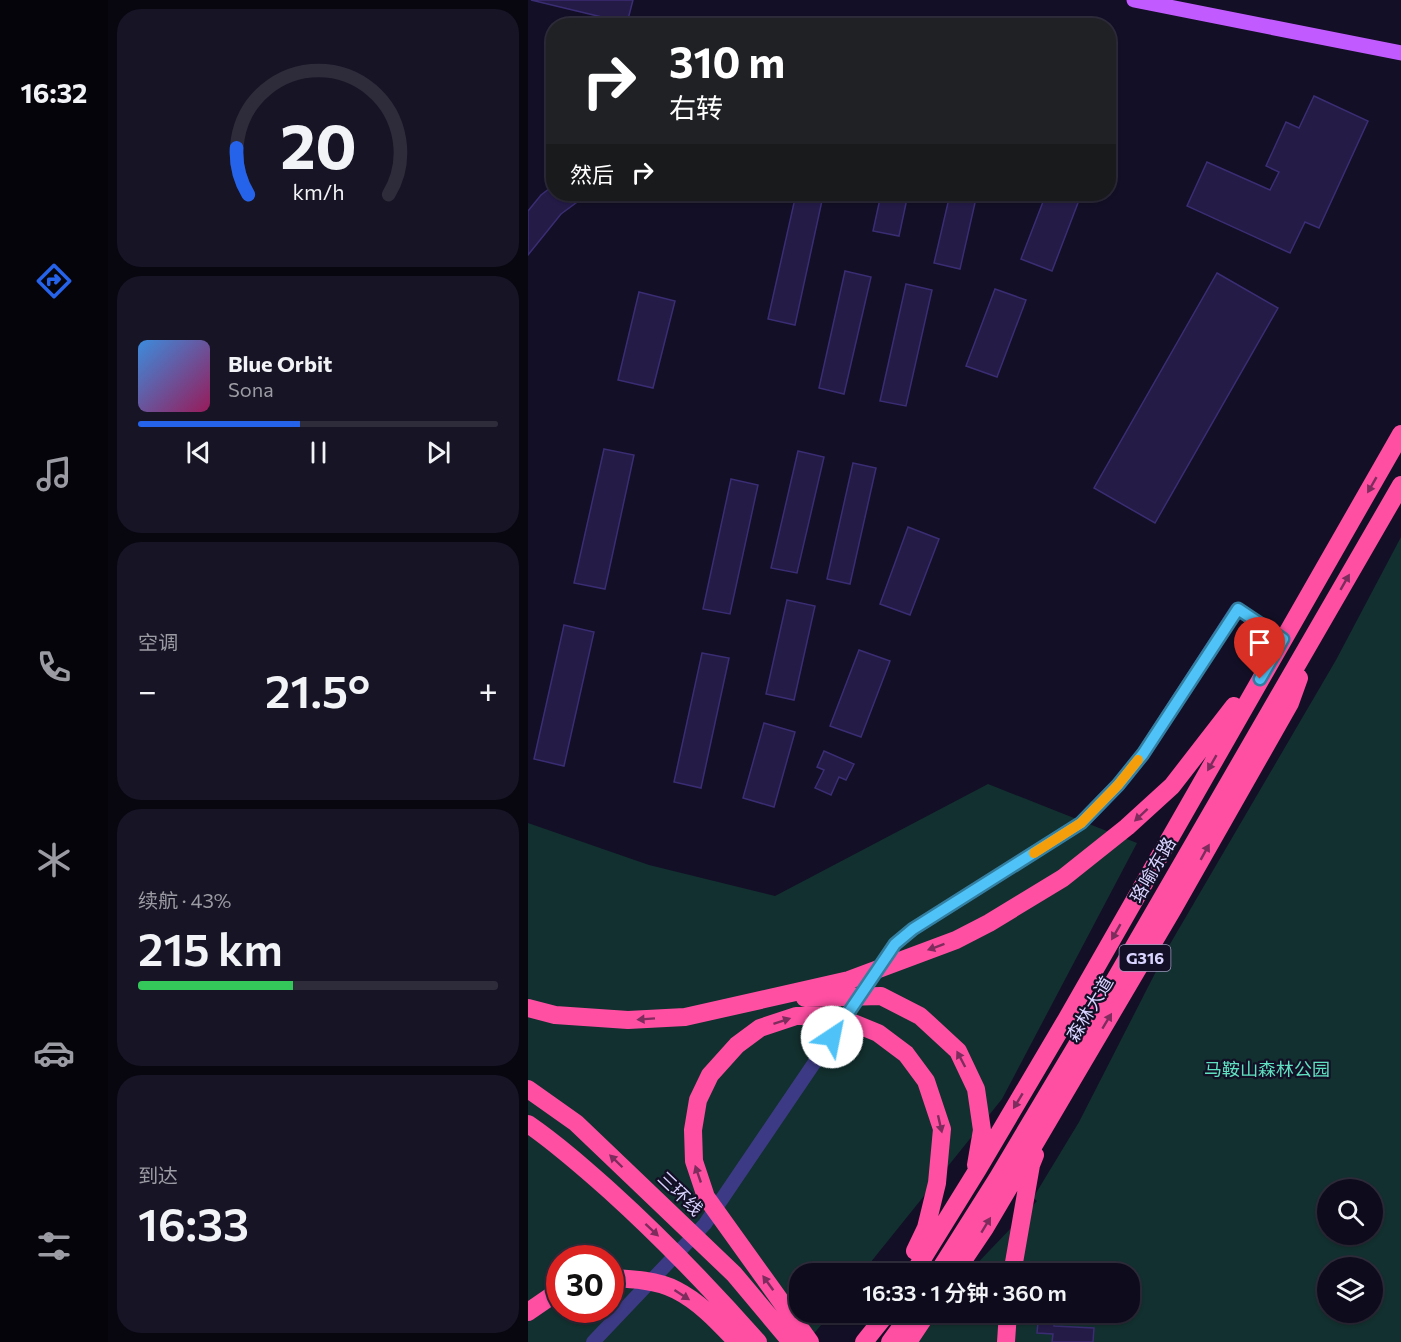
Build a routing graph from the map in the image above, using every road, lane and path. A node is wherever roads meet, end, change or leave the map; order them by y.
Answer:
1 (1134, 0) edge
2 (1401, 53) edge
3 (1401, 434) edge
4 (1401, 485) edge
5 (1316, 632) junction
6 (1283, 639) junction
7 (528, 1008) edge
8 (685, 1017) junction
9 (1087, 1028) junction
10 (528, 1089) edge
11 (528, 1124) edge
12 (908, 1263) edge
13 (920, 1263) edge
14 (941, 1263) edge
15 (943, 1263) edge
16 (961, 1263) edge
17 (1014, 1263) edge
18 (624, 1279) edge
19 (546, 1300) edge
20 (528, 1312) edge
21 (789, 1313) edge
22 (796, 1323) edge
23 (876, 1323) edge
24 (880, 1323) edge
25 (904, 1323) edge
26 (921, 1323) edge
27 (1007, 1323) edge
28 (868, 1338) edge
29 (593, 1342) edge
30 (737, 1342) edge
31 (758, 1342) edge
32 (791, 1342) edge
33 (810, 1342) edge
34 (890, 1342) edge
35 (908, 1342) edge
36 (1006, 1342) edge

1 - 2 main road
3 -> 6 highway, G316
5 -> 4 highway, 珞喻东路 / G316
5 - 9 highway, 珞喻东路 / G316
16 -> 5 highway, 森林大道 / G316
6 -> 8 highway
6 -> 13 highway, 森林大道 / G316
6 - 29 street
8 -> 7 highway
14 -> 8 highway
9 - 15 highway, 珞喻东路 / G316
9 - 17 highway
32 -> 10 highway, 三环线
11 -> 31 highway
21 -> 12 highway
18 -> 30 highway
19 - 20 highway
33 -> 22 highway
23 - 28 highway
24 - 28 highway
25 - 34 highway
26 - 35 highway
27 - 36 highway

